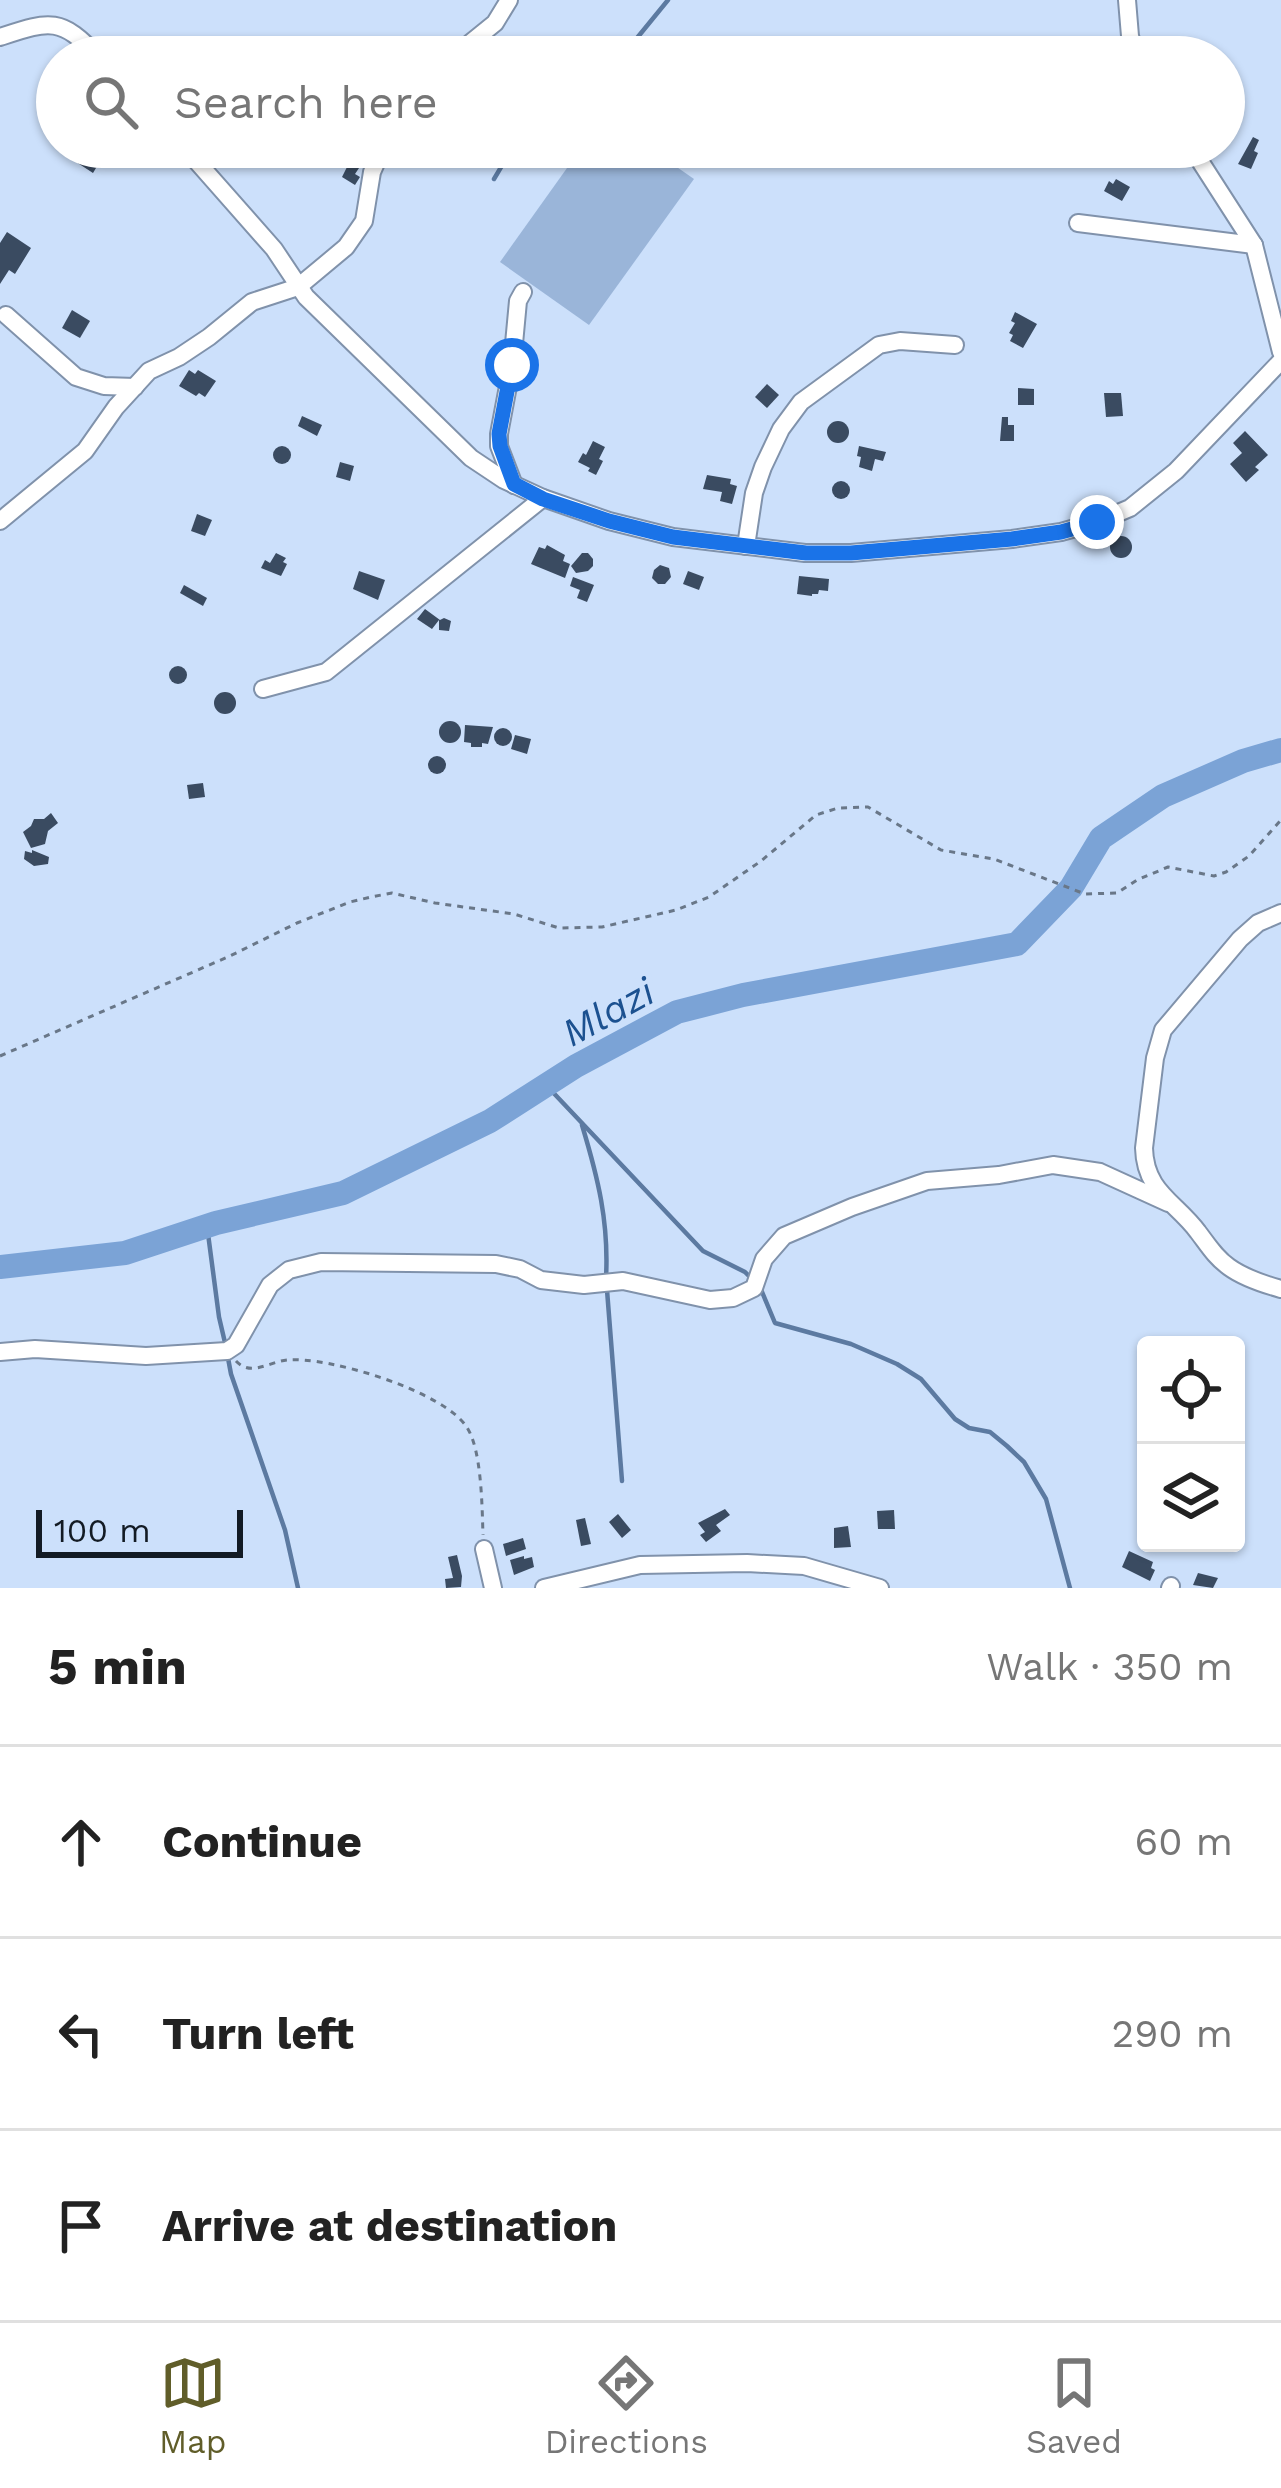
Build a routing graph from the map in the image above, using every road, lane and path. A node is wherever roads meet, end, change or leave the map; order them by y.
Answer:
1 (509, 0) edge
2 (1127, 0) edge
3 (75, 36) edge
4 (478, 36) edge
5 (1130, 36) edge
6 (0, 37) edge
7 (203, 168) edge
8 (374, 168) edge
9 (1203, 168) edge
10 (1078, 223) dead end
11 (1254, 245) junction
12 (298, 287) junction
13 (523, 292) dead end
14 (7, 315) dead end
15 (955, 345) dead end
16 (1281, 357) edge
17 (135, 387) junction
18 (514, 484) junction
19 (543, 499) junction
20 (0, 521) edge
21 (746, 546) junction
22 (263, 689) dead end
23 (1281, 820) edge
24 (1281, 913) edge
25 (0, 1056) edge
26 (1168, 1203) junction
27 (1281, 1289) edge
28 (236, 1345) junction
29 (0, 1352) edge
30 (484, 1549) joint
31 (494, 1588) edge
32 (544, 1588) edge
33 (880, 1588) edge

1 - 4 street
2 - 5 street
3 - 6 street
7 - 12 street
8 - 12 street
9 - 11 street
10 - 11 street
11 - 16 street
12 - 17 street
12 - 18 street
13 - 18 street
14 - 17 street
15 - 21 street
16 - 21 street
17 - 20 street
18 - 19 street
19 - 21 street
19 - 22 street
23 - 25 path
24 - 26 street
26 - 27 street
26 - 28 street
28 - 29 street
28 - 30 path
30 - 31 street
32 - 33 street

